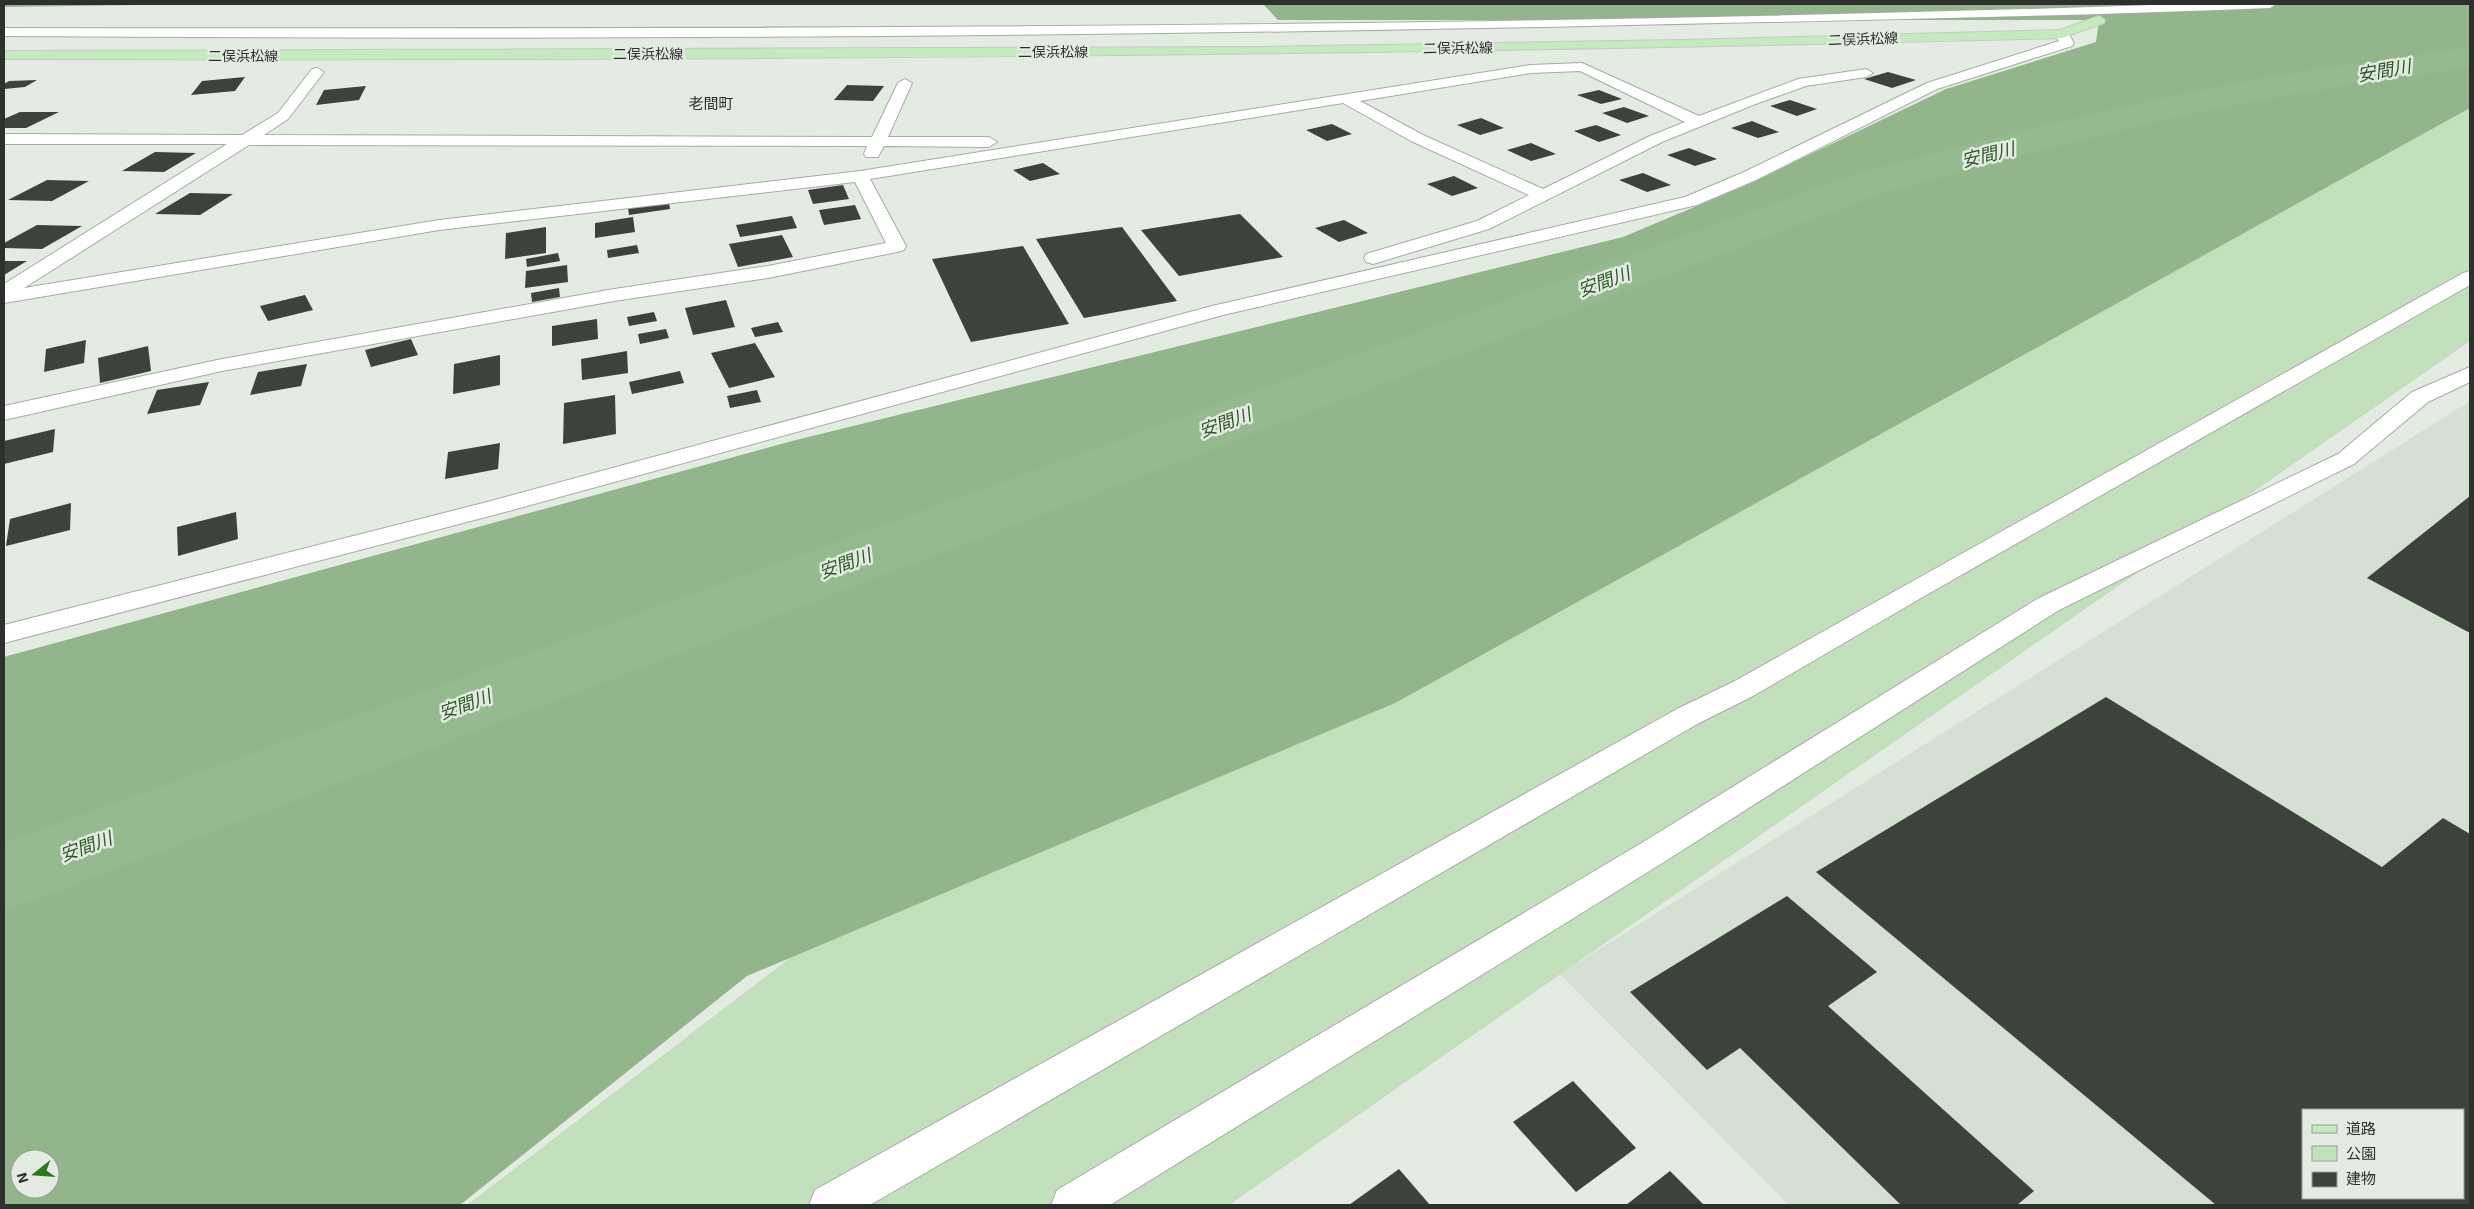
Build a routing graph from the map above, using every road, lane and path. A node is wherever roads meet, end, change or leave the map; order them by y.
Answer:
1 (2270, 4) edge
2 (2099, 20) dead end
3 (4, 32) edge
4 (2062, 34) junction
5 (4, 55) edge
6 (317, 72) dead end
7 (1866, 73) dead end
8 (905, 83) dead end
9 (1346, 99) junction
10 (1696, 121) junction
11 (4, 139) edge
12 (244, 140) junction
13 (879, 141) junction
14 (1068, 142) junction
15 (860, 176) junction
16 (1545, 196) junction
17 (2470, 277) edge
18 (4, 292) edge
19 (4, 297) edge
20 (1166, 324) junction
21 (2470, 374) edge
22 (4, 413) edge
23 (4, 634) edge
24 (830, 1205) edge
25 (1072, 1205) edge

1 - 3 street
2 - 4 main road, 二俣浜松線
4 - 5 main road, 二俣浜松線
4 - 20 street
6 - 12 street
7 - 10 street
8 - 13 street
9 - 10 street
9 - 14 street
9 - 16 street
10 - 16 street
11 - 12 street
12 - 13 street
12 - 18 street
13 - 14 street
13 - 15 street
14 - 15 street
15 - 19 street
15 - 22 street
16 - 20 street
17 - 24 street
20 - 23 street
21 - 25 street

